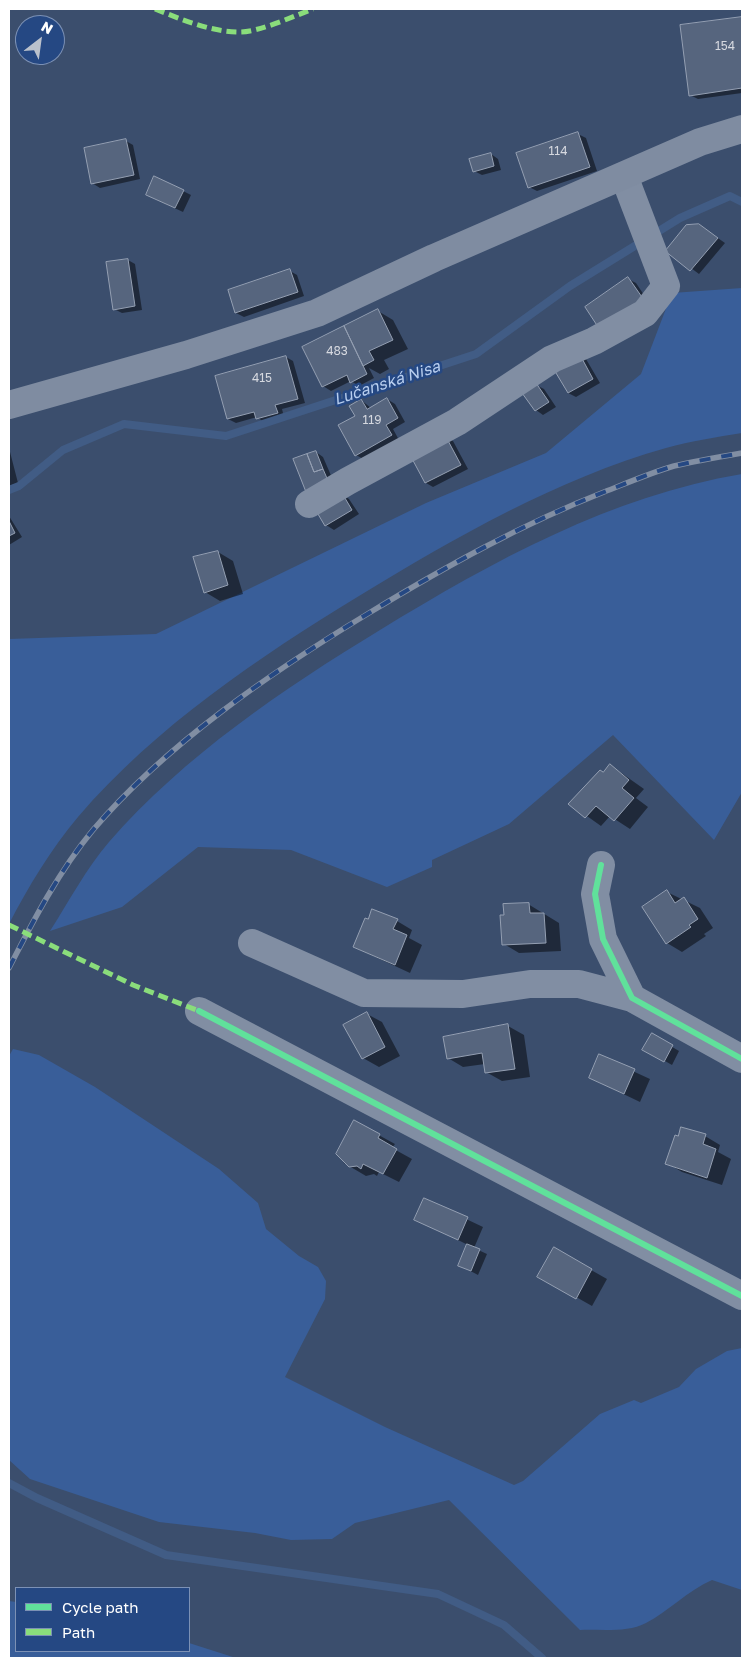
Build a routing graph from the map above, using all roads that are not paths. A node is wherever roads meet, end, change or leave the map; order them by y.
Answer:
1 (742, 129) edge
2 (624, 176) junction
3 (9, 405) edge
4 (309, 504) dead end
5 (601, 865) dead end
6 (252, 943) dead end
7 (632, 998) junction
8 (200, 1011) dead end
9 (742, 1059) edge
10 (742, 1296) edge

1 - 2 main road
2 - 3 main road
2 - 4 street
5 - 7 street
6 - 7 street
7 - 9 street
8 - 10 street

